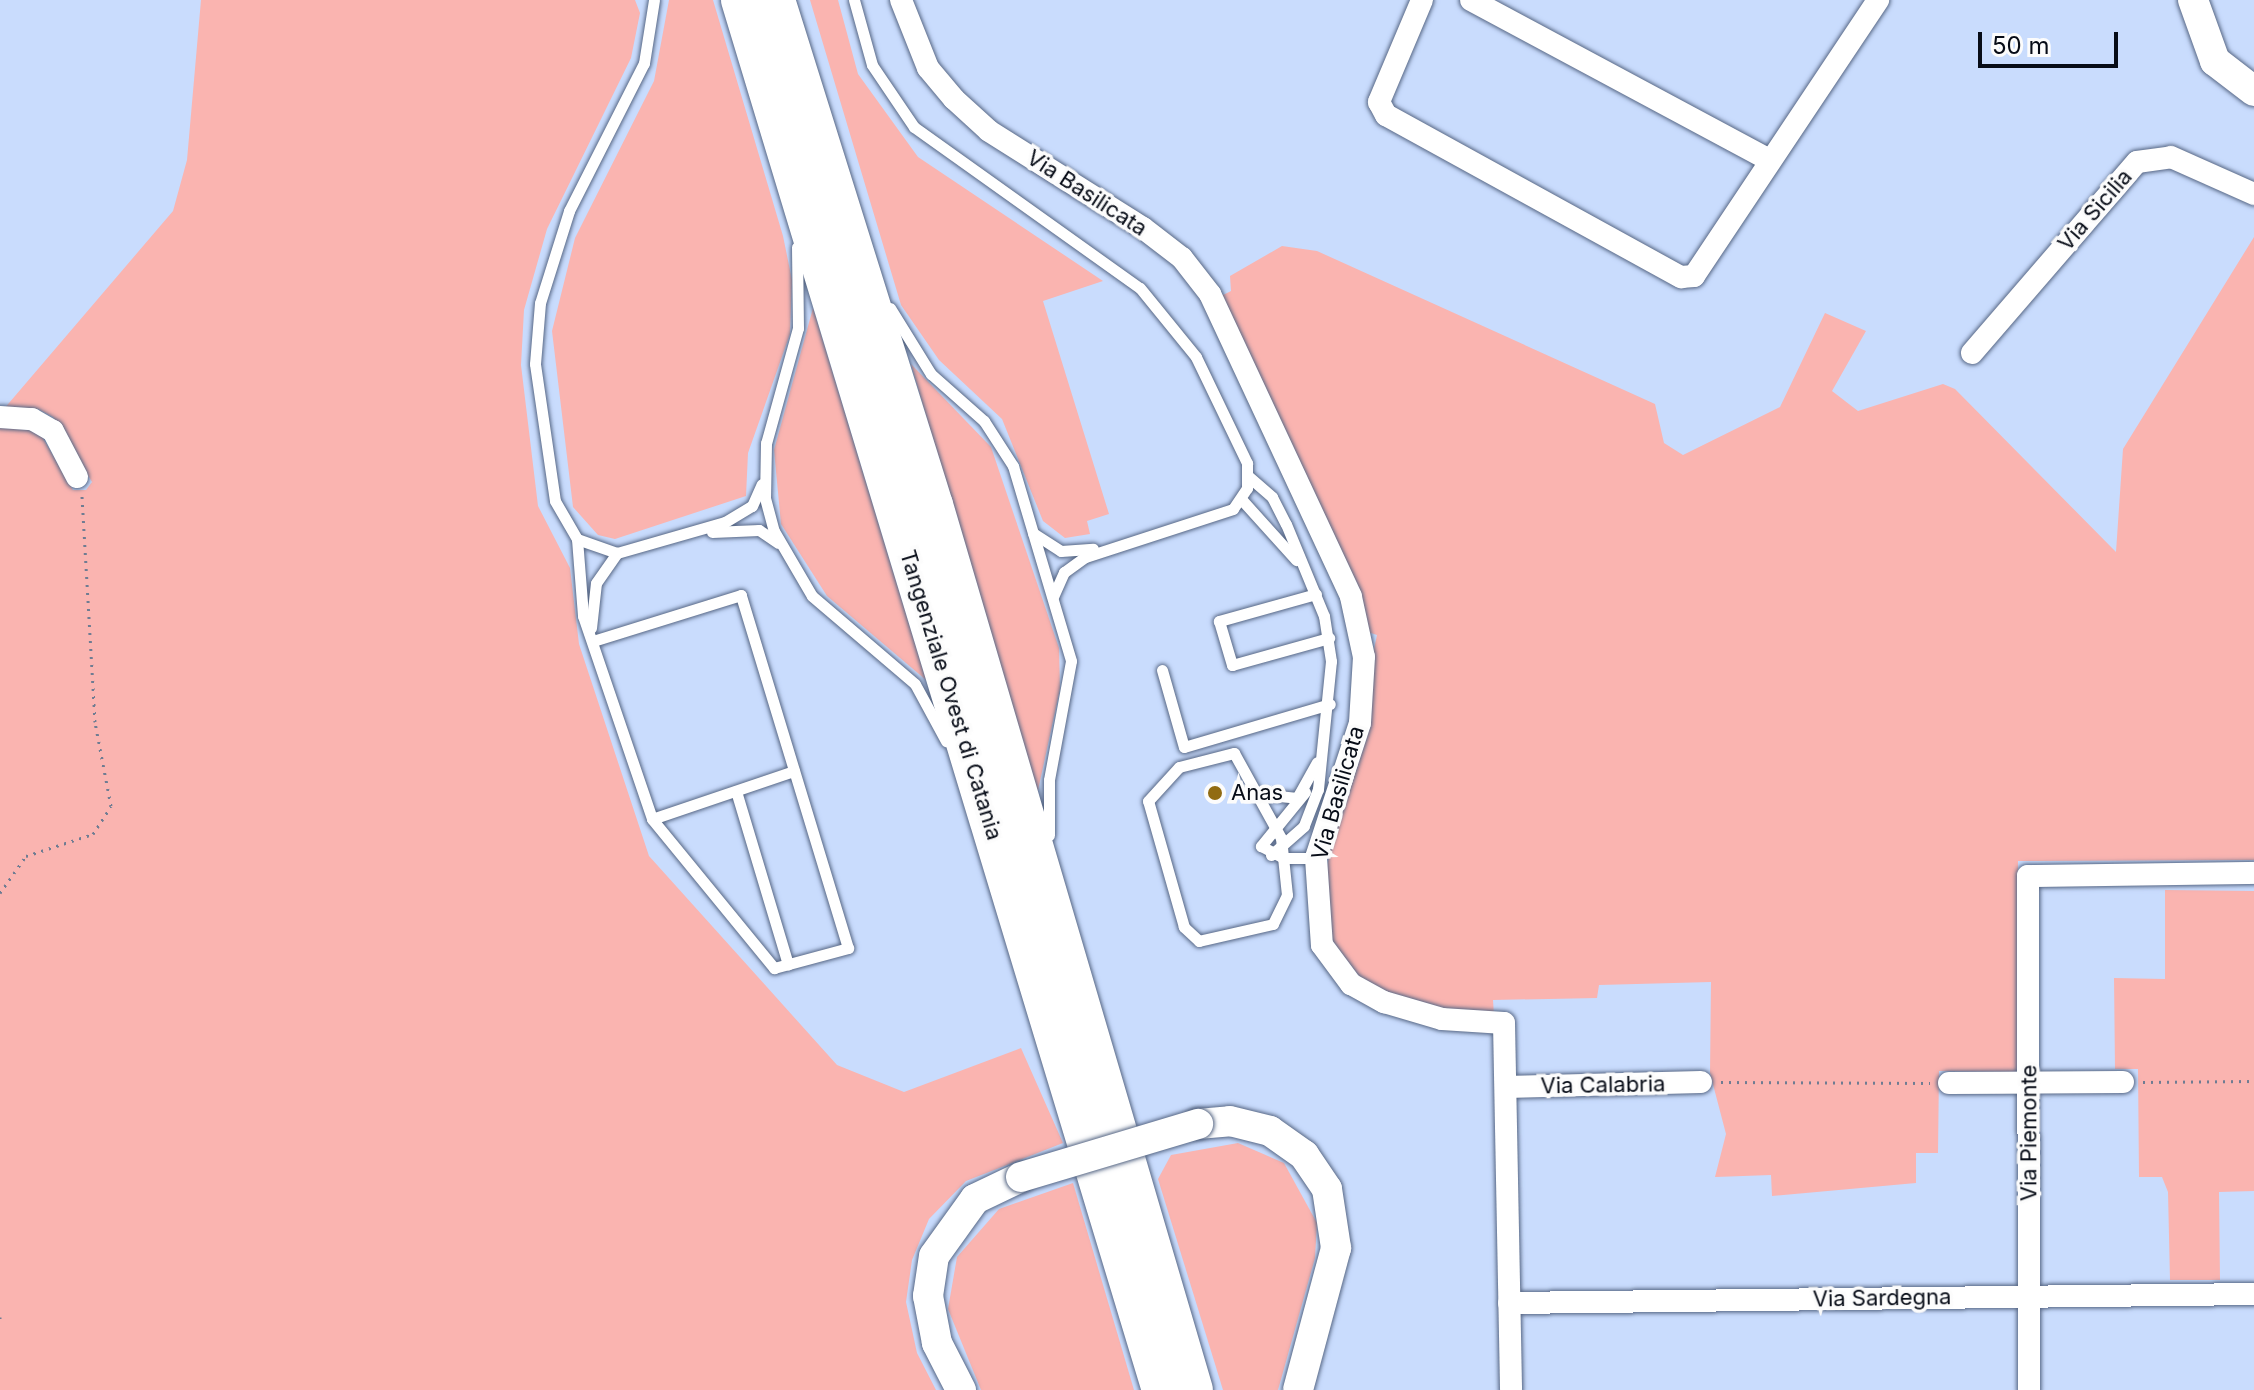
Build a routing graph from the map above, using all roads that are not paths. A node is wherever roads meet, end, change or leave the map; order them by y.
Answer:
1 (654, 0) edge
2 (729, 0) edge
3 (741, 0) edge
4 (775, 0) edge
5 (854, 0) edge
6 (901, 0) edge
7 (1422, 0) edge
8 (1471, 0) edge
9 (1878, 0) edge
10 (2193, 0) edge
11 (2248, 80) edge
12 (1768, 159) junction
13 (2254, 194) edge
14 (887, 299) dead end
15 (1972, 353) dead end
16 (0, 417) edge
17 (1248, 476) junction
18 (77, 477) road end
19 (763, 480) junction
20 (1242, 500) junction
21 (1033, 533) junction
22 (688, 535) junction
23 (577, 539) junction
24 (1110, 546) junction
25 (784, 550) junction
26 (617, 553) junction
27 (1306, 573) junction
28 (1316, 594) junction
29 (1052, 598) junction
30 (1329, 638) junction
31 (593, 641) junction
32 (1162, 670) dead end
33 (1330, 704) junction
34 (1324, 742) junction
35 (794, 771) junction
36 (736, 791) junction
37 (1305, 792) junction
38 (1260, 794) junction
39 (652, 819) junction
40 (1276, 828) junction
41 (1284, 853) junction
42 (1316, 858) junction
43 (2254, 873) edge
44 (788, 964) junction
45 (1701, 1082) road end
46 (2123, 1082) road end
47 (1949, 1083) road end
48 (2029, 1083) junction
49 (1506, 1087) junction
50 (1098, 1128) junction
51 (2254, 1294) edge
52 (2029, 1297) junction
53 (1509, 1303) junction
54 (961, 1390) edge
55 (1162, 1390) edge
56 (1193, 1390) edge
57 (1298, 1390) edge
58 (1511, 1390) edge
59 (2029, 1390) edge

1 - 23 lane
2 - 19 lane
3 - 50 highway, Tangenziale Ovest di Catania
4 - 50 highway, Tangenziale Ovest di Catania
5 - 17 lane
6 - 42 street, Via Basilicata
7 - 12 street
8 - 12 street
9 - 12 street
10 - 11 street
13 - 15 street, Via Sicilia
14 - 21 lane
16 - 18 street
17 - 20 lane
17 - 27 lane
19 - 22 lane
19 - 25 lane
20 - 24 lane
20 - 27 lane
21 - 24 lane
21 - 29 lane
22 - 25 lane
22 - 26 lane
23 - 26 lane
23 - 31 lane
24 - 29 lane
25 - 50 lane
26 - 31 lane
27 - 28 lane
28 - 30 lane
28 - 30 lane
29 - 50 lane
30 - 33 lane
31 - 35 lane
31 - 39 lane
32 - 33 lane
33 - 34 lane
34 - 37 lane
34 - 41 lane
35 - 36 lane
35 - 44 lane
36 - 39 lane
36 - 44 lane
37 - 38 lane
37 - 40 lane
38 - 40 lane
38 - 41 lane
39 - 44 lane
40 - 41 lane
40 - 41 lane
41 - 42 lane
42 - 49 street, Via Basilicata
43 - 48 street, Via Piemonte
45 - 49 street, Via Calabria
46 - 48 street
47 - 48 street
48 - 52 street, Via Piemonte
49 - 53 street, Via Basilicata
50 - 55 highway, Tangenziale Ovest di Catania
50 - 56 highway, Tangenziale Ovest di Catania
51 - 52 street, Via Sardegna
52 - 53 street, Via Sardegna
52 - 59 street, Via Piemonte
53 - 58 street, Via Basilicata
54 - 57 street, bridge

